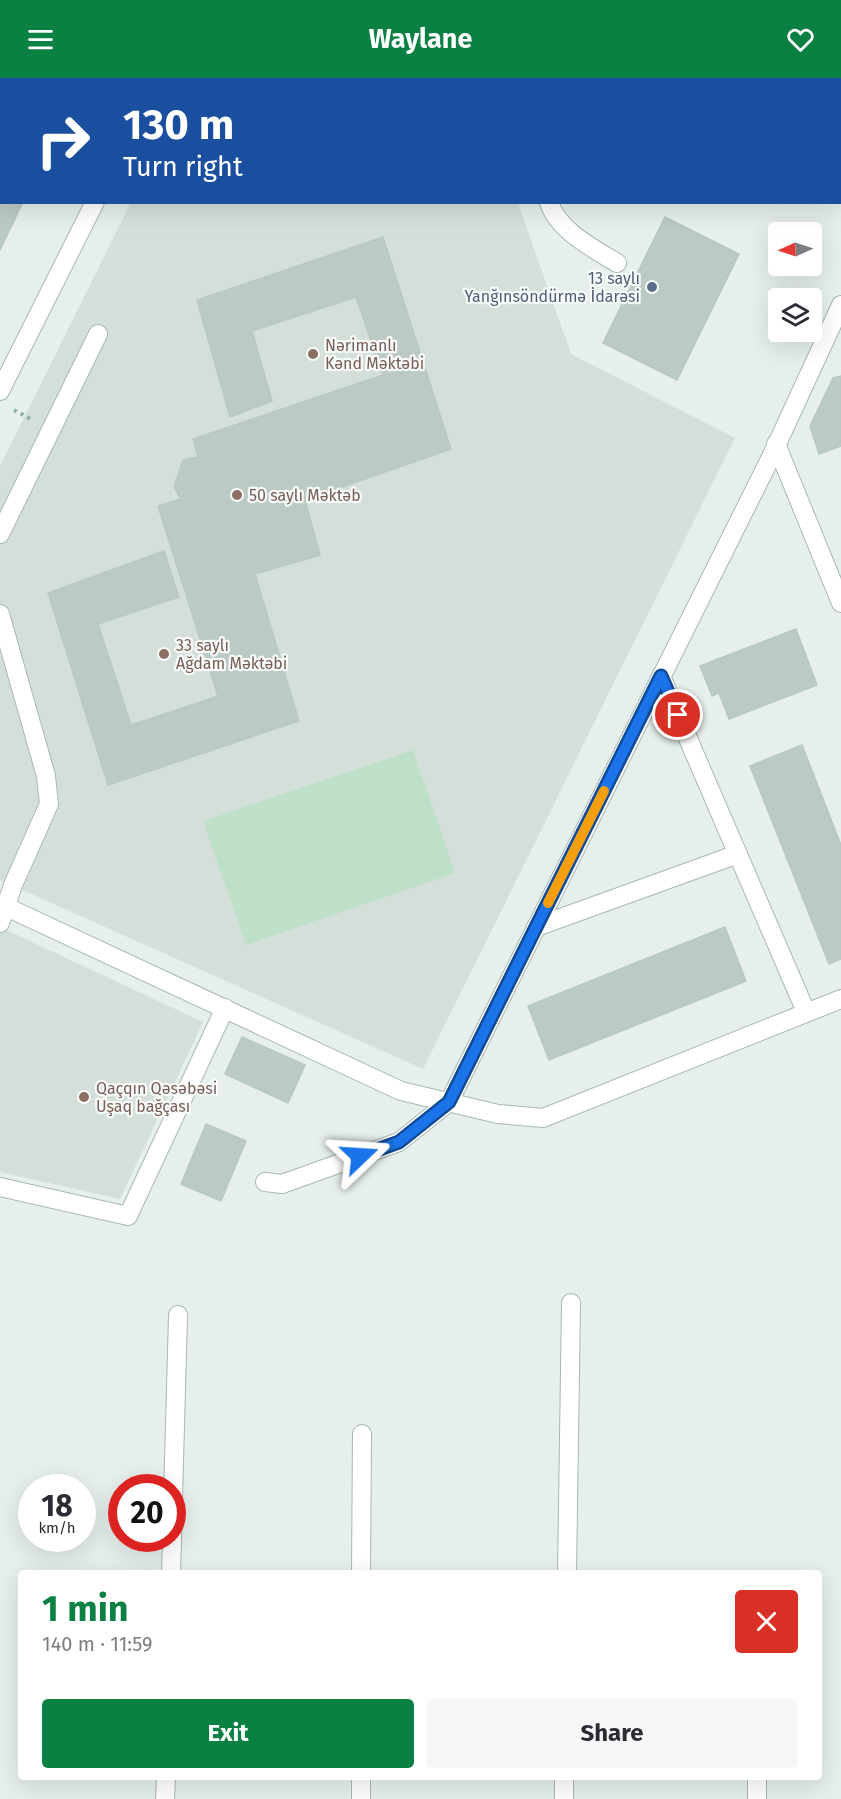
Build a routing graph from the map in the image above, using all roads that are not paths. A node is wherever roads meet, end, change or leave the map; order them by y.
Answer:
1 (94, 204) edge
2 (550, 204) edge
3 (617, 263) dead end
4 (841, 305) edge
5 (98, 334) dead end
6 (0, 391) edge
7 (776, 444) junction
8 (0, 534) edge
9 (841, 603) edge
10 (0, 614) edge
11 (661, 676) junction
12 (738, 854) junction
13 (2, 912) edge
14 (536, 927) junction
15 (841, 999) edge
16 (225, 1008) junction
17 (806, 1012) junction
18 (449, 1102) junction
19 (265, 1182) dead end
20 (0, 1187) edge
21 (571, 1303) dead end
22 (178, 1316) dead end
23 (362, 1434) dead end
24 (174, 1474) edge
25 (172, 1552) edge
26 (171, 1570) edge
27 (361, 1570) edge
28 (567, 1570) edge
29 (166, 1780) edge
30 (361, 1780) edge
31 (564, 1780) edge
32 (757, 1780) edge
33 (165, 1799) edge
34 (361, 1799) edge
35 (564, 1799) edge
36 (757, 1799) edge

1 - 6 street
2 - 3 street
4 - 7 street
5 - 8 street
7 - 9 street
7 - 11 street
10 - 13 street
11 - 12 street
11 - 14 street
12 - 14 street
12 - 17 street
13 - 16 street
14 - 18 street
15 - 17 street
16 - 18 street
16 - 20 street
17 - 18 street
18 - 19 street
21 - 28 street
22 - 24 street
23 - 27 street
25 - 26 street
29 - 33 street
30 - 34 street
31 - 35 street
32 - 36 street

